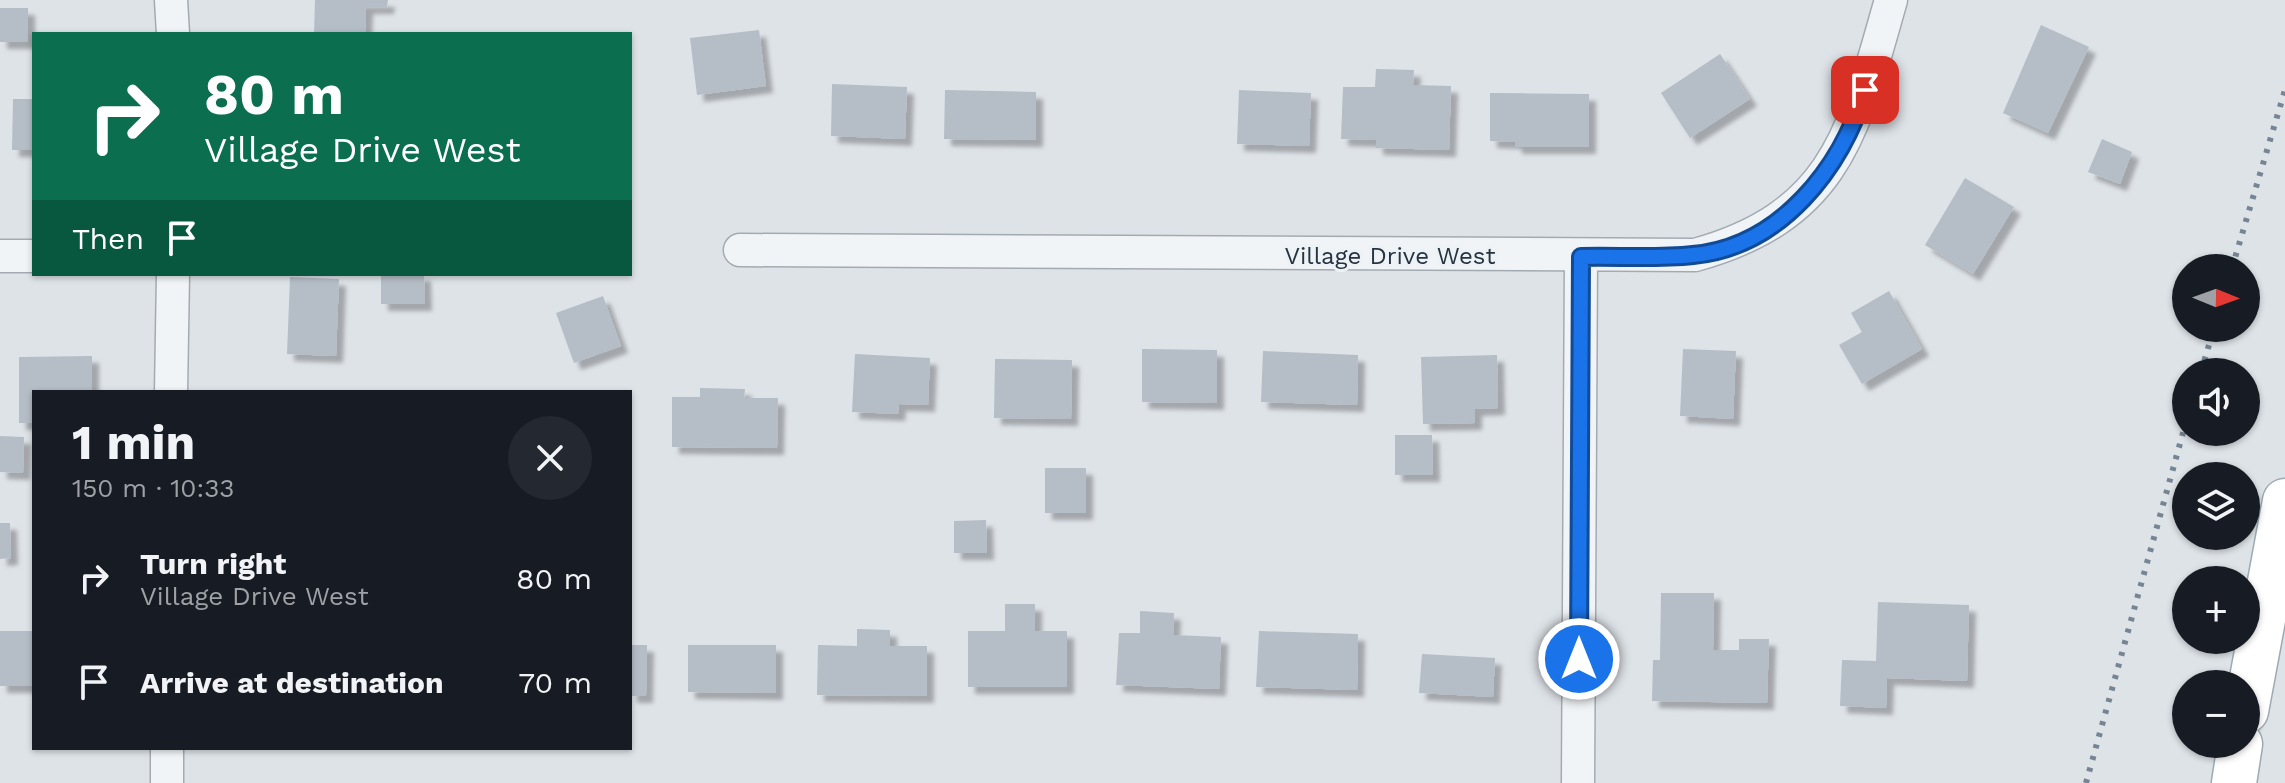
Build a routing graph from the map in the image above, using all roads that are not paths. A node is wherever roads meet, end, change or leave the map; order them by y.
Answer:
1 (171, 0) edge
2 (1891, 0) edge
3 (173, 32) edge
4 (740, 250) dead end
5 (0, 256) edge
6 (32, 256) edge
7 (1581, 257) junction
8 (173, 276) edge
9 (171, 390) edge
10 (2285, 501) edge
11 (2254, 670) edge
12 (167, 750) edge
13 (2238, 758) edge
14 (167, 783) edge
15 (1578, 783) edge
16 (2234, 783) edge

1 - 3 street
2 - 7 street, Village Drive West
4 - 7 street, Village Drive West
5 - 6 street
7 - 15 street
8 - 9 street
10 - 11 main road
12 - 14 street
13 - 16 main road

